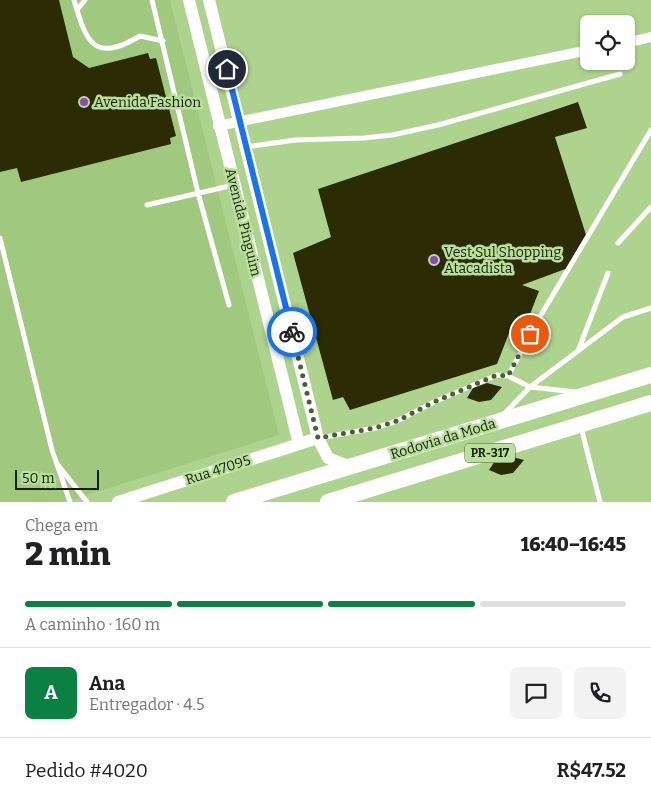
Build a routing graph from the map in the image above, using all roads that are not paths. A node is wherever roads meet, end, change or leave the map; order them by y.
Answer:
1 (74, 0) edge
2 (85, 0) edge
3 (152, 0) edge
4 (188, 0) edge
5 (209, 0) edge
6 (77, 10) junction
7 (651, 38) edge
8 (162, 41) junction
9 (635, 41) edge
10 (580, 52) edge
11 (620, 74) dead end
12 (240, 121) junction
13 (218, 126) junction
14 (651, 130) edge
15 (246, 147) junction
16 (234, 185) junction
17 (198, 193) junction
18 (147, 205) dead end
19 (651, 207) edge
20 (0, 238) edge
21 (618, 243) dead end
22 (608, 273) dead end
23 (229, 305) dead end
24 (651, 308) edge
25 (577, 351) junction
26 (651, 375) edge
27 (508, 376) junction
28 (530, 387) junction
29 (594, 393) junction
30 (651, 403) edge
31 (497, 422) junction
32 (580, 424) junction
33 (318, 438) junction
34 (299, 444) junction
35 (56, 463) junction
36 (353, 467) junction
37 (70, 502) edge
38 (87, 502) edge
39 (118, 502) edge
40 (234, 502) edge
41 (328, 502) edge
42 (600, 502) edge

1 - 6 lane
2 - 6 lane
3 - 8 lane
4 - 13 street, Avenida Pinguim
5 - 12 street, Avenida Pinguim
6 - 8 lane
7 - 9 street
8 - 17 lane
10 - 12 street
11 - 15 lane
12 - 13 street
12 - 15 street, Avenida Pinguim
13 - 16 street, Avenida Pinguim
14 - 27 lane
15 - 33 street, Avenida Pinguim
16 - 17 lane
16 - 34 street, Avenida Pinguim
17 - 18 lane
17 - 23 lane
19 - 21 lane
20 - 35 lane
22 - 25 lane
24 - 25 lane
25 - 28 lane
26 - 29 highway, Rodovia da Moda / PR-317
27 - 28 lane
27 - 33 lane
28 - 29 lane
28 - 31 lane
29 - 31 highway, Rodovia da Moda / PR-317
30 - 32 highway, Rodovia da Moda / PR-317
31 - 36 highway, Rodovia da Moda / PR-317
32 - 41 highway, Rodovia da Moda / PR-317
32 - 42 lane
33 - 34 street, Rua 47095
33 - 36 street, Avenida Pinguim
34 - 39 street, Rua 47095
35 - 37 lane
35 - 38 lane
36 - 40 highway, Rodovia da Moda / PR-317

